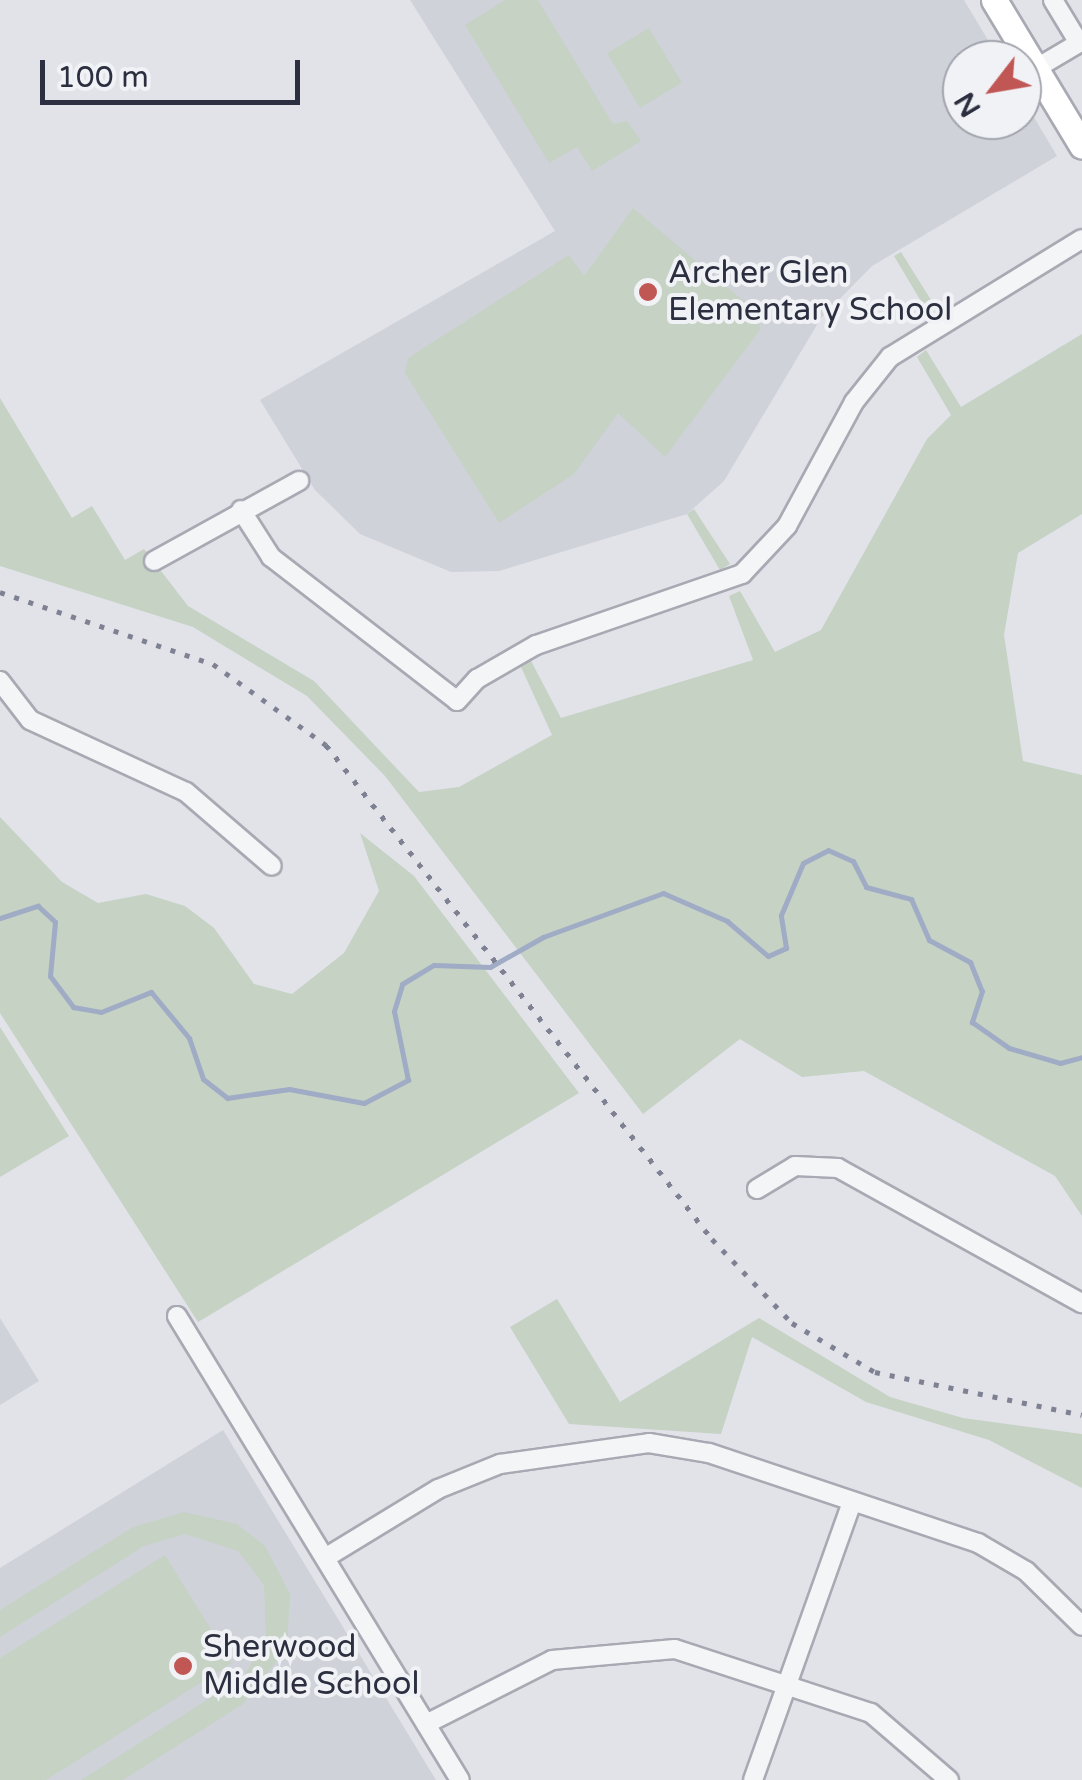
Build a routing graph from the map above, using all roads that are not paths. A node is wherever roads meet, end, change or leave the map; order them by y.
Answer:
1 (994, 0) edge
2 (1053, 0) edge
3 (1018, 40) edge
4 (1080, 46) edge
5 (1042, 65) edge
6 (1042, 80) edge
7 (1082, 146) edge
8 (1082, 239) edge
9 (299, 481) dead end
10 (241, 510) junction
11 (154, 561) dead end
12 (0, 681) edge
13 (272, 866) dead end
14 (757, 1189) dead end
15 (1082, 1303) edge
16 (178, 1316) dead end
17 (850, 1505) junction
18 (325, 1558) junction
19 (1082, 1626) edge
20 (786, 1681) junction
21 (426, 1724) junction
22 (460, 1780) edge
23 (753, 1780) edge
24 (949, 1780) edge

1 - 3 main road
2 - 4 street
4 - 5 street
6 - 7 main road
8 - 10 street
9 - 10 street
10 - 11 street
12 - 13 street
14 - 15 street
16 - 18 street
17 - 18 street
17 - 19 street
17 - 20 street
18 - 21 street
20 - 21 street
20 - 23 street
20 - 24 street
21 - 22 street

